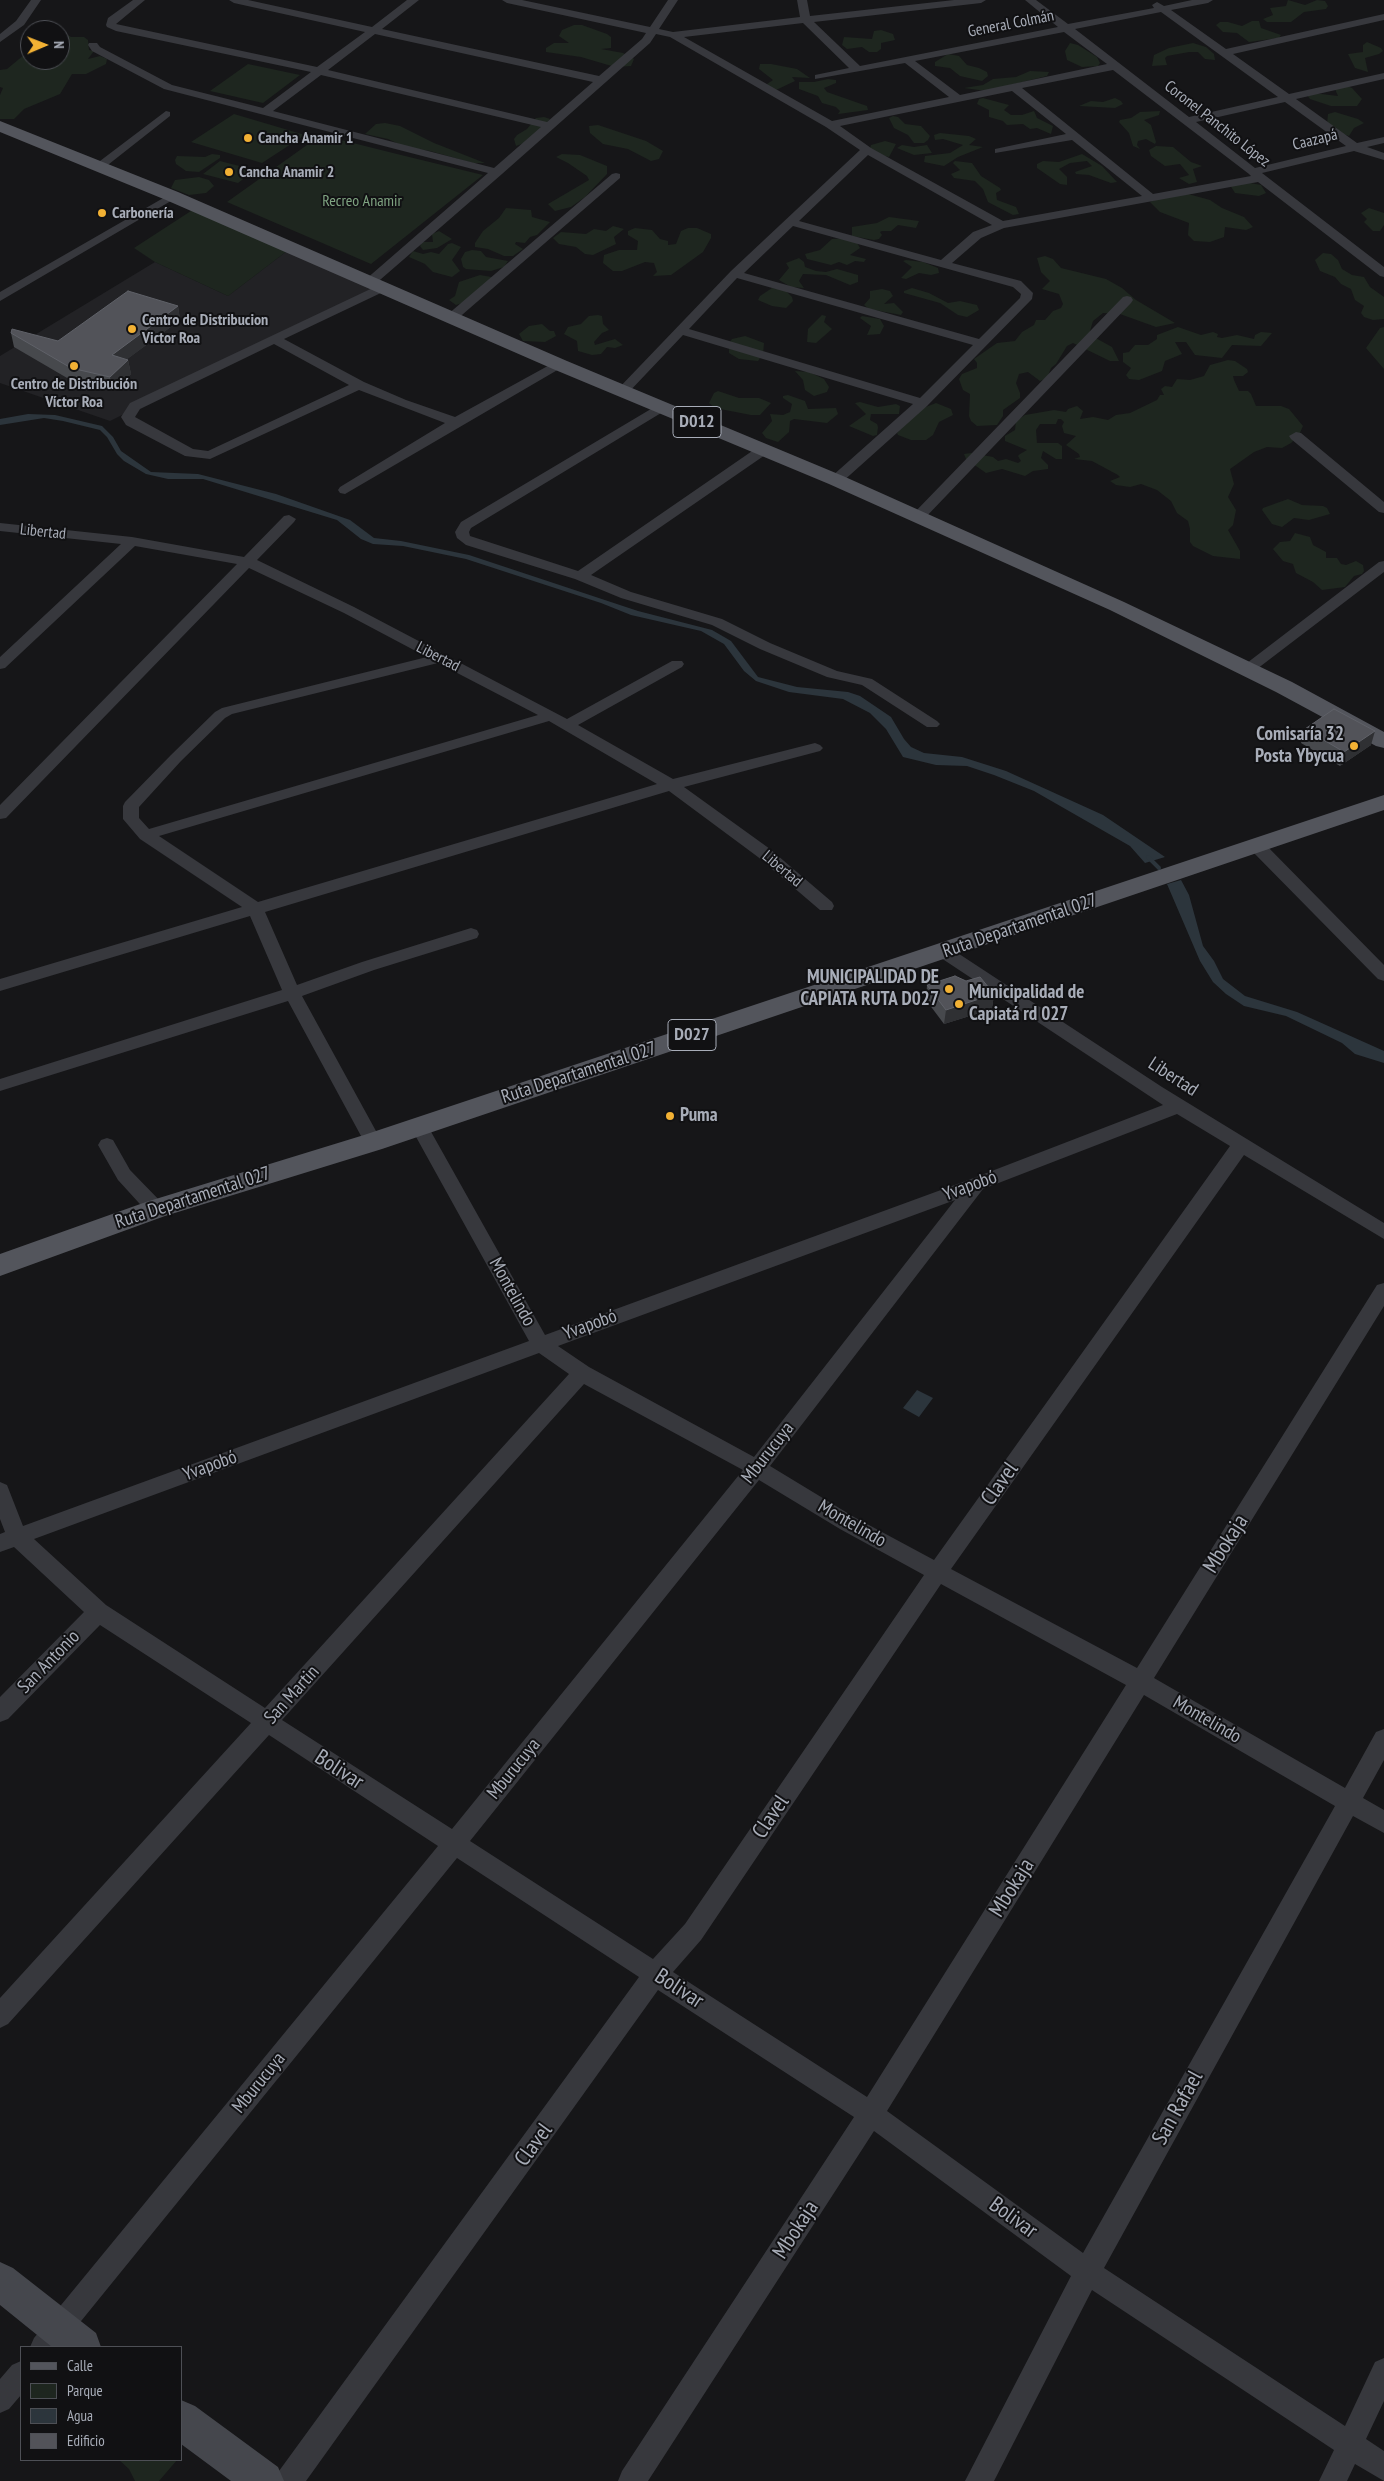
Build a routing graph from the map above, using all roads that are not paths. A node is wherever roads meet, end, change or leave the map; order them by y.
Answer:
1 (36, 0) edge
2 (140, 0) edge
3 (234, 0) edge
4 (414, 0) edge
5 (507, 0) edge
6 (673, 0) edge
7 (802, 0) edge
8 (912, 0) edge
9 (981, 0) edge
10 (1030, 0) edge
11 (1150, 0) edge
12 (1208, 0) edge
13 (921, 8) junction
14 (1163, 9) junction
15 (1384, 17) edge
16 (806, 20) junction
17 (375, 29) junction
18 (1068, 29) junction
19 (652, 31) junction
20 (673, 35) junction
21 (0, 39) edge
22 (94, 45) dead end
23 (1224, 53) junction
24 (907, 60) junction
25 (1115, 66) junction
26 (858, 70) junction
27 (319, 71) junction
28 (1384, 76) edge
29 (819, 77) dead end
30 (601, 80) junction
31 (1014, 87) junction
32 (958, 99) junction
33 (1287, 99) junction
34 (266, 111) junction
35 (166, 114) dead end
36 (1187, 121) junction
37 (830, 125) junction
38 (0, 126) edge
39 (550, 126) junction
40 (1075, 136) junction
41 (1384, 140) edge
42 (1355, 147) junction
43 (867, 150) junction
44 (999, 151) dead end
45 (1384, 157) edge
46 (100, 166) junction
47 (498, 172) junction
48 (1257, 175) junction
49 (616, 176) dead end
50 (172, 196) junction
51 (1150, 197) junction
52 (790, 222) junction
53 (1001, 225) junction
54 (942, 265) junction
55 (1384, 273) edge
56 (735, 274) junction
57 (375, 286) junction
58 (0, 297) edge
59 (1127, 300) dead end
60 (450, 318) junction
61 (680, 330) junction
62 (276, 340) junction
63 (981, 343) junction
64 (560, 365) junction
65 (359, 384) junction
66 (622, 391) junction
67 (922, 404) junction
68 (661, 407) junction
69 (456, 422) junction
70 (1296, 436) dead end
71 (763, 450) junction
72 (836, 480) junction
73 (344, 490) dead end
74 (1384, 509) edge
75 (918, 517) junction
76 (289, 519) dead end
77 (0, 527) edge
78 (132, 541) junction
79 (249, 562) junction
80 (1384, 565) edge
81 (580, 576) junction
82 (440, 658) junction
83 (676, 664) dead end
84 (0, 665) edge
85 (1248, 669) junction
86 (551, 716) junction
87 (932, 724) dead end
88 (567, 725) junction
89 (1384, 740) edge
90 (815, 748) dead end
91 (671, 786) junction
92 (1384, 802) edge
93 (0, 814) edge
94 (146, 835) junction
95 (1256, 845) junction
96 (826, 906) dead end
97 (255, 908) junction
98 (471, 934) dead end
99 (944, 952) junction
100 (1384, 975) edge
101 (0, 985) edge
102 (292, 993) junction
103 (0, 1085) edge
104 (1179, 1106) junction
105 (419, 1126) junction
106 (373, 1142) junction
107 (107, 1145) dead end
108 (1241, 1145) junction
109 (978, 1184) junction
110 (156, 1209) junction
111 (1384, 1232) edge
112 (0, 1265) edge
113 (1384, 1290) edge
114 (540, 1343) junction
115 (582, 1373) junction
116 (757, 1468) junction
117 (0, 1492) edge
118 (9, 1540) edge
119 (938, 1571) junction
120 (98, 1612) junction
121 (1140, 1682) junction
122 (0, 1712) edge
123 (267, 1723) junction
124 (1384, 1739) edge
125 (1349, 1803) junction
126 (1384, 1822) edge
127 (454, 1844) junction
128 (656, 1974) junction
129 (0, 2016) edge
130 (871, 2114) junction
131 (1087, 2272) junction
132 (0, 2281) edge
133 (61, 2341) edge
134 (1384, 2371) edge
135 (20, 2375) edge
136 (0, 2400) edge
137 (182, 2421) edge
138 (1350, 2443) junction
139 (1384, 2467) edge
140 (264, 2481) edge
141 (289, 2481) edge
142 (632, 2481) edge
143 (979, 2481) edge
144 (1333, 2481) edge

1 - 21 street
2 - 27 street
3 - 17 street
4 - 17 street
5 - 19 street
6 - 19 street
7 - 16 street
8 - 13 street
9 - 13 street
10 - 18 street, Coronel Panchito López
11 - 14 street
12 - 14 street, General Colmán
13 - 16 street
14 - 18 street, General Colmán
14 - 23 street
15 - 23 street
16 - 20 street
16 - 26 street
17 - 27 street
17 - 30 street
18 - 24 street, General Colmán
18 - 25 street, Coronel Panchito López
19 - 20 street
19 - 30 street
20 - 37 street
22 - 34 street
23 - 33 street
24 - 26 street, General Colmán
24 - 32 street
25 - 31 street
25 - 36 street, Coronel Panchito López
26 - 29 street, General Colmán
27 - 34 street
27 - 39 street
28 - 33 street
30 - 39 street
31 - 32 street
31 - 40 street
32 - 37 street
33 - 36 street
33 - 42 street
34 - 47 street
35 - 46 street
36 - 48 street, Coronel Panchito López
37 - 43 street
38 - 46 main road, D012
39 - 47 street
40 - 44 street
40 - 51 street
41 - 42 street, Caazapá
42 - 45 street
42 - 48 street, Caazapá
43 - 52 street
43 - 53 street
46 - 50 main road, D012
47 - 57 street
48 - 51 street, Caazapá
48 - 55 street, Coronel Panchito López
49 - 60 street
50 - 57 main road, D012
50 - 58 street
51 - 53 street, Caazapá
52 - 54 street
52 - 56 street
53 - 54 street, Caazapá
54 - 63 street
56 - 61 street
56 - 63 street
57 - 60 main road, D012
57 - 62 street
59 - 75 street
60 - 64 main road, D012
61 - 66 street
61 - 67 street
62 - 65 street
62 - 65 street
63 - 67 street
64 - 66 main road, D012
64 - 69 street
65 - 69 street
66 - 68 main road, D012
67 - 72 street
68 - 71 main road, D012
68 - 81 street
69 - 73 street
70 - 74 street
71 - 72 main road, D012
71 - 81 street
72 - 75 main road, D012
75 - 85 main road, D012
76 - 79 street
77 - 78 street, Libertad
78 - 79 street, Libertad
78 - 84 street
79 - 82 street, Libertad
79 - 93 street
80 - 85 street
81 - 87 street
82 - 86 street, Libertad
82 - 94 street
83 - 88 street
85 - 89 main road, D012
86 - 88 street, Libertad
86 - 94 street
88 - 91 street, Libertad
90 - 91 street
91 - 96 street, Libertad
91 - 97 street
92 - 95 main road, Ruta Departamental 027 / D027
94 - 97 street
95 - 99 main road, Ruta Departamental 027 / D027
95 - 100 street
97 - 101 street
97 - 102 street
98 - 102 street
99 - 104 street, Libertad
99 - 105 main road, Ruta Departamental 027 / D027
102 - 103 street
102 - 106 street
104 - 108 street, Libertad
104 - 109 street, Yvapobó
105 - 106 main road, Ruta Departamental 027 / D027
105 - 114 street, Montelindo
106 - 110 main road, Ruta Departamental 027 / D027
107 - 110 street
108 - 111 street, Libertad
108 - 119 street, Clavel
109 - 114 street, Yvapobó
109 - 116 street, Mburucuya
110 - 112 main road, Ruta Departamental 027 / D027
113 - 121 street, Mbokaja
114 - 115 street, Montelindo
114 - 118 street, Yvapobó
115 - 116 street, Montelindo
115 - 123 street, San Martin
116 - 119 street, Montelindo
116 - 127 street, Mburucuya
117 - 118 street, Bolivar
118 - 120 street, Bolivar
119 - 121 street, Montelindo
119 - 128 street, Clavel
120 - 122 street, San Antonio
120 - 123 street, Bolivar
121 - 125 street, Montelindo
121 - 130 street, Mbokaja
123 - 127 street, Bolivar
123 - 129 street, San Martin
124 - 125 street, San Rafael
125 - 126 street, Montelindo
125 - 131 street, San Rafael
127 - 128 street, Bolivar
127 - 133 street, Mburucuya
128 - 130 street, Bolivar
128 - 141 street, Clavel
130 - 131 street, Bolivar
130 - 142 street, Mbokaja
131 - 138 street, Bolivar
131 - 143 street, San Rafael
132 - 133 street
134 - 138 street
135 - 136 street
137 - 140 street
138 - 139 street, Bolivar
138 - 144 street

